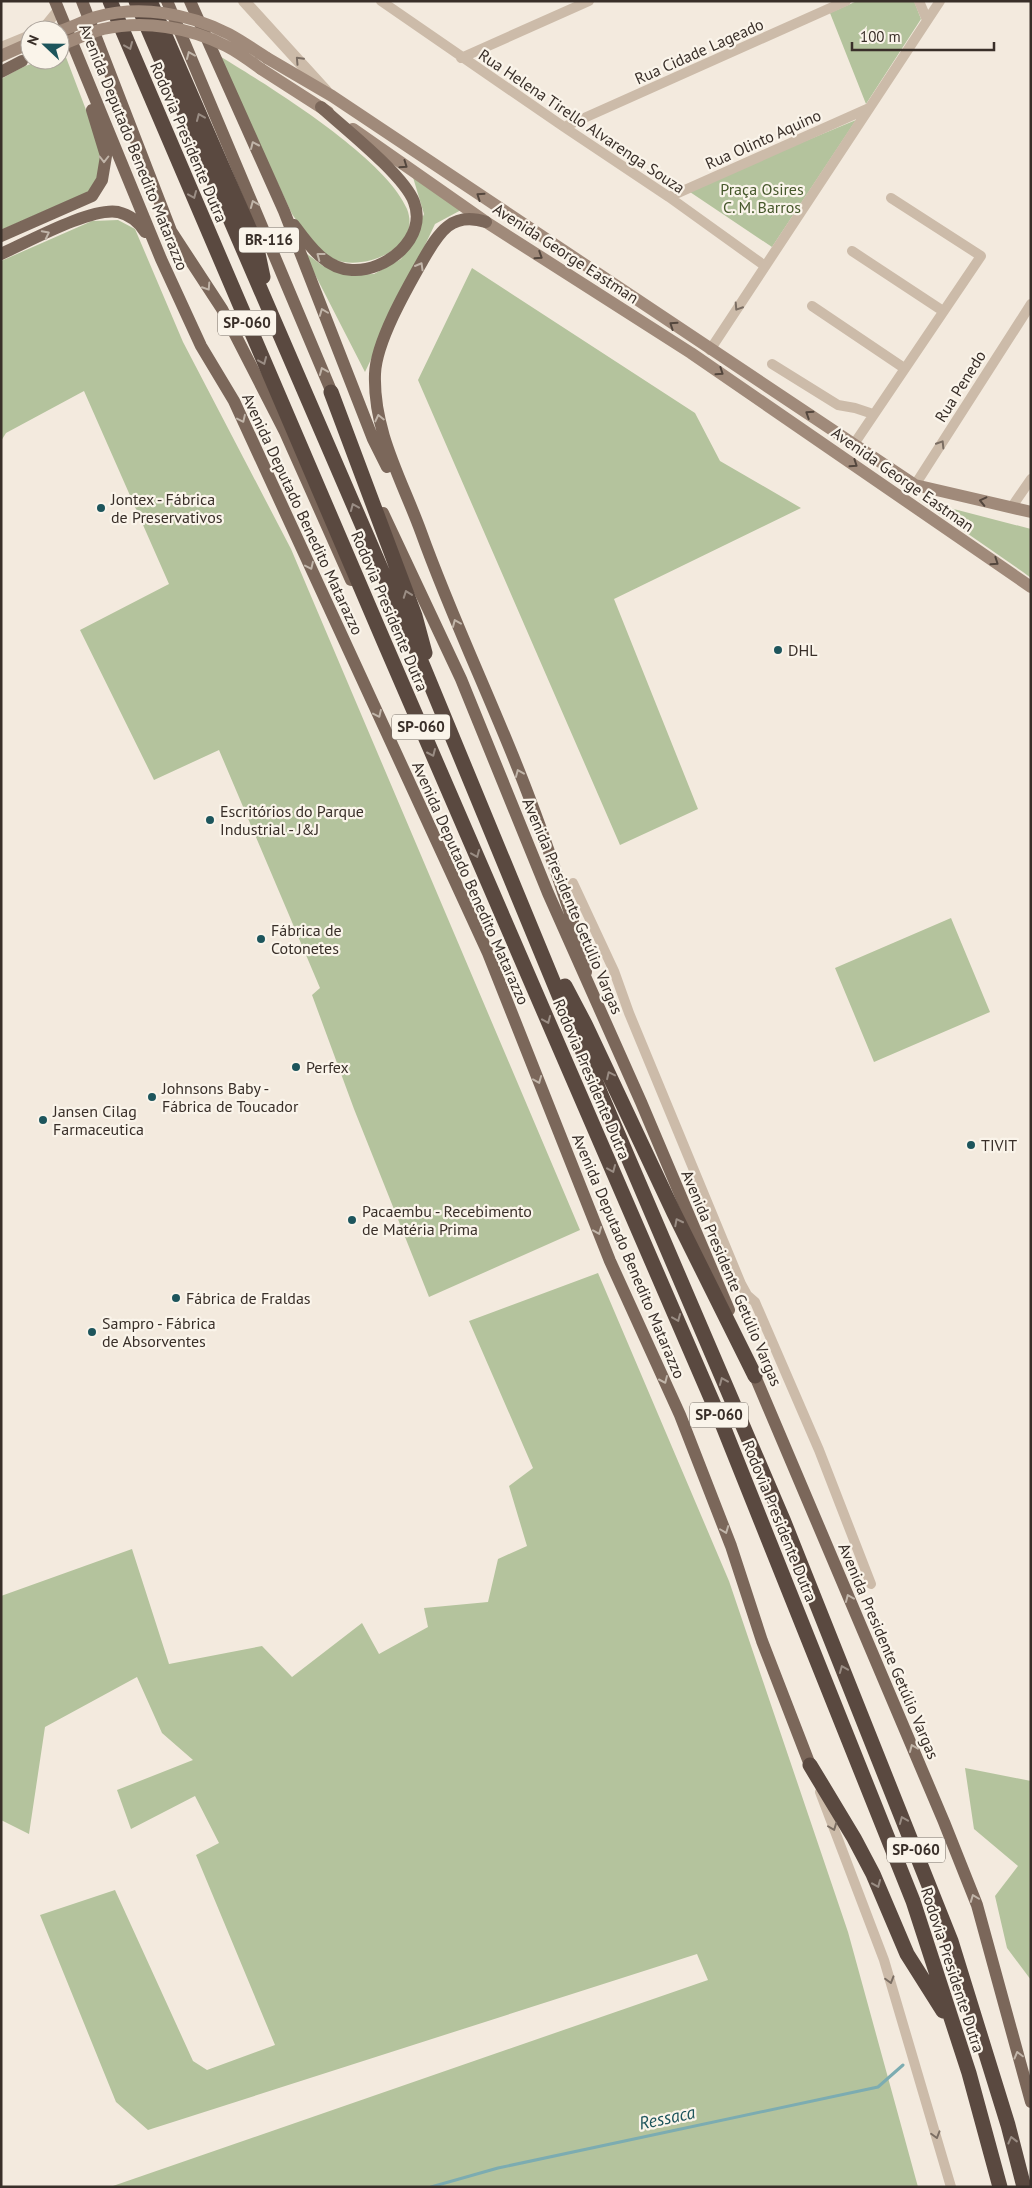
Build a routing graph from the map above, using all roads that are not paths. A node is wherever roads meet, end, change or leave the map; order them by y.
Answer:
1 (82, 1) edge
2 (110, 1) edge
3 (136, 1) edge
4 (150, 1) edge
5 (167, 1) edge
6 (190, 1) edge
7 (244, 1) edge
8 (381, 1) edge
9 (589, 1) edge
10 (846, 1) edge
11 (919, 1) edge
12 (940, 1) edge
13 (57, 5) edge
14 (49, 20) edge
15 (61, 20) edge
16 (927, 20) junction
17 (70, 28) edge
18 (20, 39) edge
19 (70, 42) edge
20 (70, 44) edge
21 (1, 47) edge
22 (20, 47) edge
23 (70, 50) edge
24 (1, 56) edge
25 (461, 58) junction
26 (20, 62) edge
27 (264, 63) junction
28 (1, 71) edge
29 (332, 96) junction
30 (321, 107) junction
31 (870, 108) junction
32 (564, 128) junction
33 (669, 197) junction
34 (891, 198) dead end
35 (284, 211) junction
36 (486, 222) junction
37 (1, 236) edge
38 (852, 251) dead end
39 (1, 254) edge
40 (161, 259) junction
41 (765, 266) junction
42 (1031, 304) edge
43 (812, 306) dead end
44 (270, 310) junction
45 (943, 311) junction
46 (710, 350) junction
47 (772, 364) dead end
48 (904, 368) junction
49 (331, 392) junction
50 (873, 414) junction
51 (854, 444) junction
52 (1031, 480) edge
53 (915, 485) junction
54 (1011, 508) junction
55 (1031, 512) edge
56 (420, 530) junction
57 (1031, 587) edge
58 (385, 644) junction
59 (440, 708) junction
60 (574, 883) dead end
61 (528, 917) junction
62 (587, 985) junction
63 (755, 1376) junction
64 (871, 1584) dead end
65 (810, 1765) junction
66 (956, 2031) junction
67 (1031, 2102) edge
68 (951, 2187) edge
69 (1000, 2187) edge
70 (1024, 2187) edge

1 -> 58 main road, Avenida Deputado Benedito Matarazzo
2 -> 58 highway, Rodovia Presidente Dutra / SP-060
3 - 44 highway, Rodovia Presidente Dutra / SP-060
44 -> 4 highway
49 -> 5 main road, BR-116
35 -> 6 main road
29 -> 7 street
8 - 25 street, Rua Helena Tirello Alvarenga Souza
9 - 25 street
10 - 32 street, Rua Cidade Lageado
11 - 16 street
12 - 16 street
13 - 14 street
13 - 15 main road, Avenida Deputado Benedito Matarazzo
16 - 31 street
17 - 27 main road, Avenida George Eastman, bridge
18 - 21 street
19 - 27 main road, Avenida George Eastman, bridge
20 - 40 main road, Avenida Deputado Benedito Matarazzo
22 - 24 main road
23 -> 37 main road
25 - 32 street, Rua Helena Tirello Alvarenga Souza
26 - 28 main road
27 - 29 main road, Avenida George Eastman
27 - 30 main road, Avenida George Eastman
46 -> 29 main road, Avenida George Eastman
30 -> 35 main road
30 -> 36 main road, Avenida George Eastman
31 - 33 street, Rua Olinto Aquino
31 - 41 street
32 - 33 street, Rua Helena Tirello Alvarenga Souza
33 - 41 street, Rua Helena Tirello Alvarenga Souza
34 - 45 street
56 -> 35 main road
56 -> 36 main road
36 -> 57 main road, Avenida George Eastman
38 - 45 street
39 -> 40 main road
40 -> 65 main road, Avenida Deputado Benedito Matarazzo
41 -> 46 street
53 -> 42 street, Rua Penedo
43 - 48 street
59 -> 44 highway, Rodovia Presidente Dutra / SP-060
45 - 48 street
51 -> 46 main road, Avenida George Eastman
47 - 50 street
48 - 50 street
59 -> 49 highway
49 - 62 main road, Avenida Presidente Getúlio Vargas / BR-116
50 - 51 street
51 - 53 main road, Avenida George Eastman
52 - 54 street
54 -> 53 main road, Avenida George Eastman
54 - 55 main road, Avenida George Eastman
62 -> 56 main road
58 -> 66 highway, Rodovia Presidente Dutra / SP-060
59 - 61 highway, Rodovia Presidente Dutra / SP-060
60 - 64 street
63 -> 61 highway
70 -> 61 highway, Rodovia Presidente Dutra / SP-060
62 - 63 main road, Avenida Presidente Getúlio Vargas
67 -> 63 main road, Avenida Presidente Getúlio Vargas
65 -> 66 highway
65 -> 68 street
66 - 69 highway, Rodovia Presidente Dutra / SP-060

